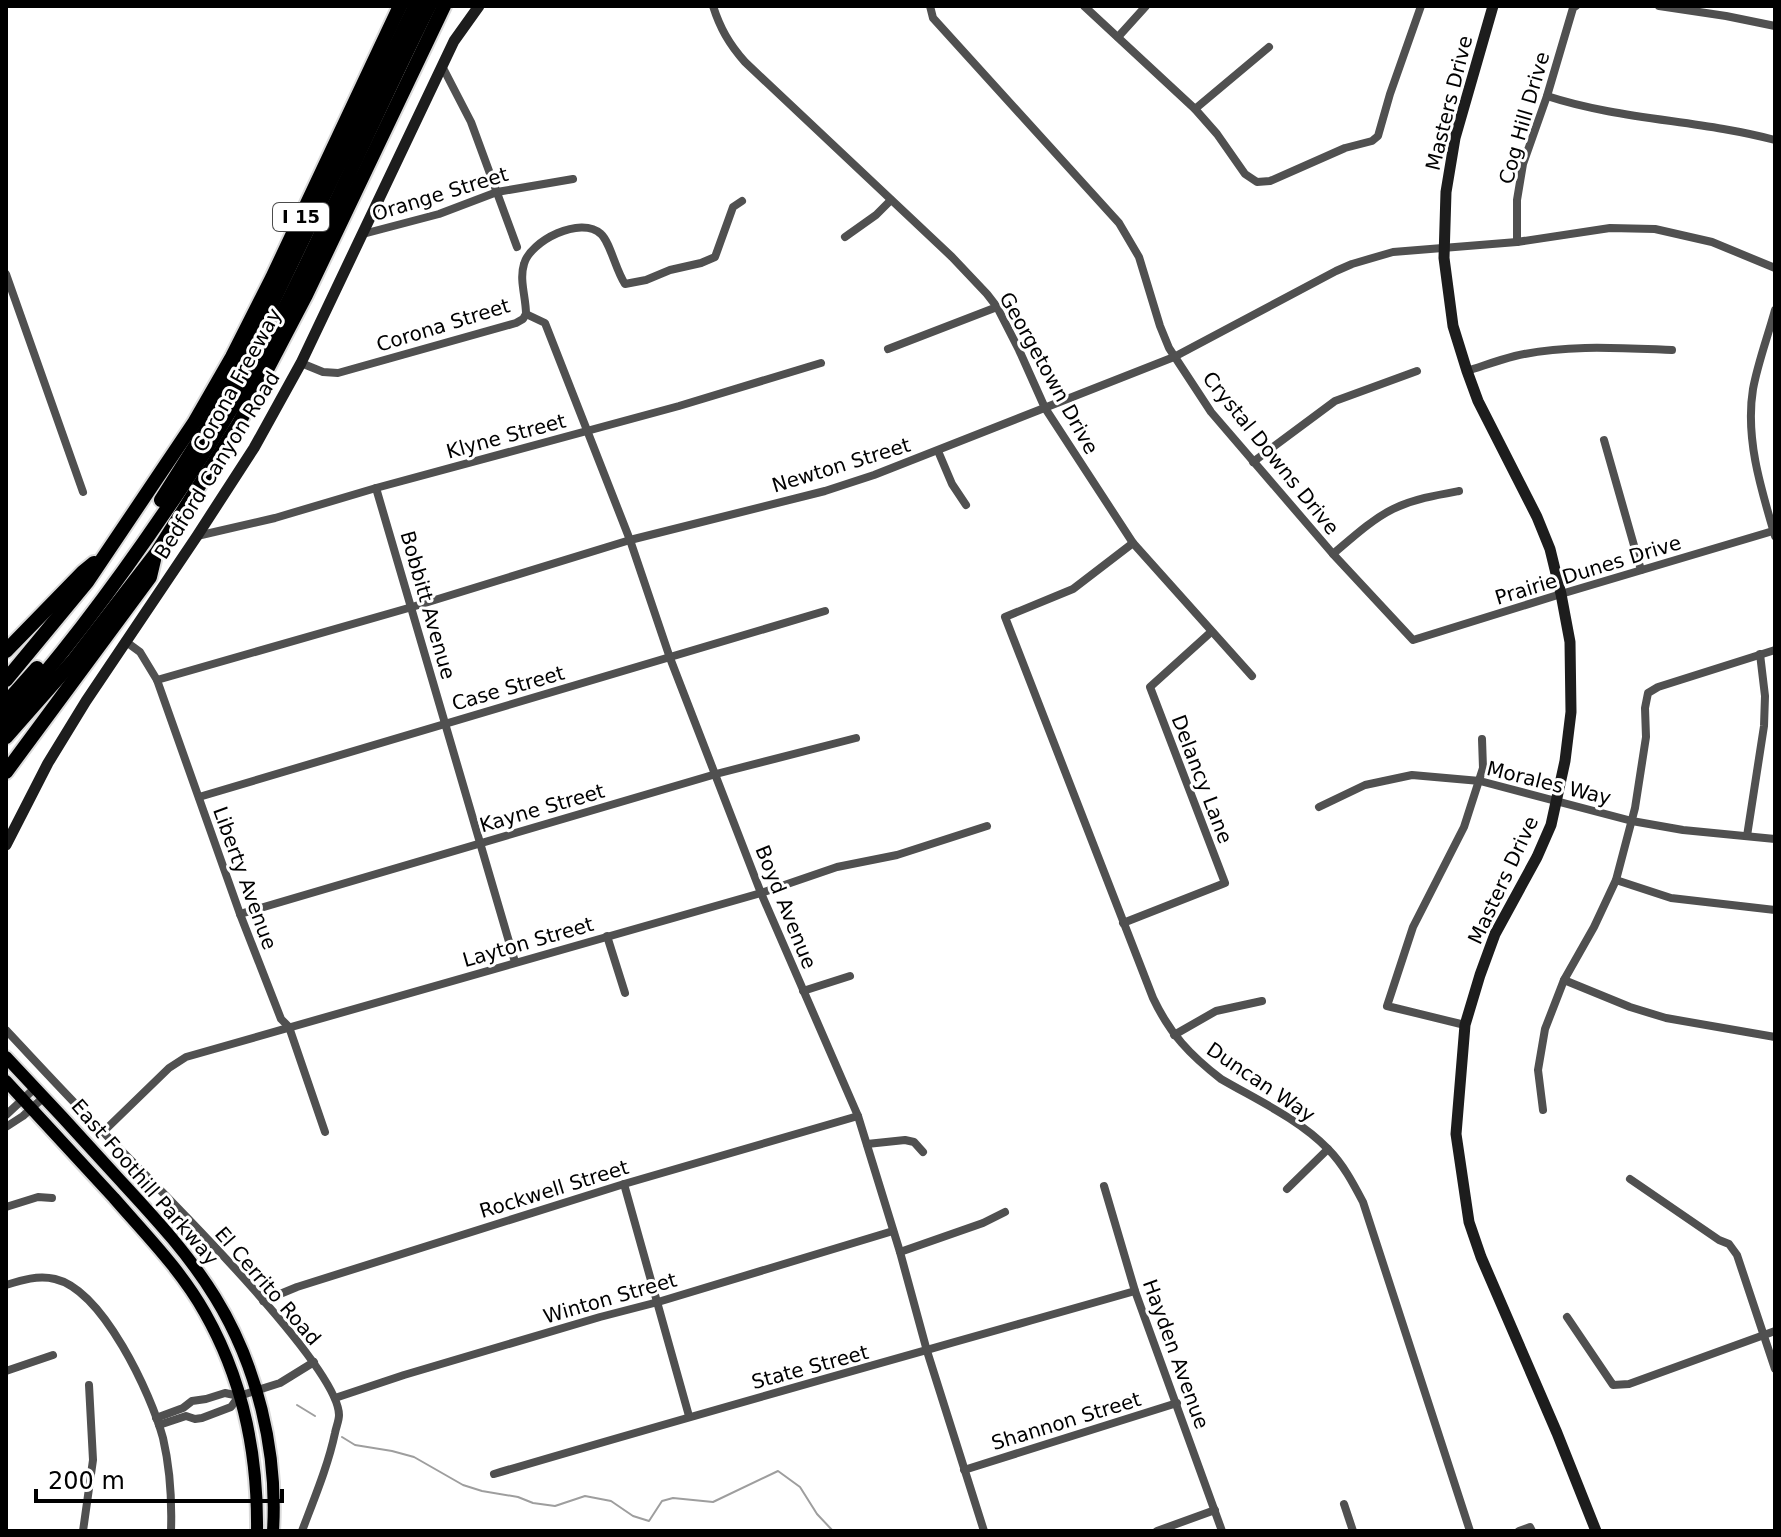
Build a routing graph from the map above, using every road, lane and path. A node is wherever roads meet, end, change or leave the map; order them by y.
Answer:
1 (400, 6) edge
2 (415, 6) edge
3 (429, 6) edge
4 (444, 6) edge
5 (479, 6) edge
6 (713, 6) edge
7 (930, 6) edge
8 (1084, 6) edge
9 (1146, 6) edge
10 (1421, 6) edge
11 (1493, 6) edge
12 (1576, 6) edge
13 (1659, 6) edge
14 (1775, 26) edge
15 (1118, 37) junction
16 (1269, 47) dead end
17 (442, 66) junction
18 (1547, 96) junction
19 (1195, 109) junction
20 (1775, 140) edge
21 (573, 179) dead end
22 (497, 192) junction
23 (891, 200) junction
24 (742, 201) dead end
25 (363, 234) junction
26 (845, 237) dead end
27 (1517, 242) junction
28 (517, 247) dead end
29 (1443, 247) junction
30 (1775, 268) edge
31 (6, 274) edge
32 (997, 307) junction
33 (1775, 310) edge
34 (526, 314) junction
35 (888, 349) dead end
36 (1672, 350) dead end
37 (1174, 357) junction
38 (301, 363) junction
39 (821, 363) dead end
40 (1417, 371) dead end
41 (1467, 371) junction
42 (1045, 408) junction
43 (587, 430) junction
44 (1604, 440) dead end
45 (938, 451) junction
46 (1253, 462) junction
47 (376, 488) junction
48 (1459, 491) dead end
49 (83, 492) dead end
50 (966, 505) dead end
51 (1774, 534) edge
52 (197, 536) junction
53 (630, 540) junction
54 (1133, 543) junction
55 (157, 552) junction
56 (107, 554) junction
57 (1333, 554) junction
58 (1641, 570) junction
59 (1561, 594) junction
60 (412, 607) junction
61 (825, 611) dead end
62 (57, 619) junction
63 (1211, 632) junction
64 (1413, 640) joint
65 (125, 641) junction
66 (1775, 650) edge
67 (6, 651) edge
68 (1760, 654) junction
69 (670, 658) junction
70 (1252, 676) dead end
71 (6, 680) edge
72 (157, 680) junction
73 (6, 696) edge
74 (6, 704) edge
75 (6, 718) edge
76 (446, 723) junction
77 (6, 737) edge
78 (856, 738) dead end
79 (1482, 739) dead end
80 (6, 772) edge
81 (716, 774) junction
82 (1480, 781) junction
83 (199, 797) junction
84 (1557, 802) junction
85 (1319, 807) dead end
86 (1632, 821) junction
87 (987, 826) dead end
88 (1747, 836) junction
89 (1775, 839) edge
90 (479, 843) junction
91 (6, 845) edge
92 (1616, 880) junction
93 (761, 893) junction
94 (1775, 910) edge
95 (240, 914) junction
96 (1123, 923) junction
97 (607, 936) junction
98 (515, 962) junction
99 (850, 976) dead end
100 (1564, 980) junction
101 (803, 991) junction
102 (625, 993) dead end
103 (1262, 1001) dead end
104 (1465, 1025) junction
105 (289, 1027) junction
106 (6, 1030) edge
107 (1174, 1035) junction
108 (1775, 1037) edge
109 (6, 1057) edge
110 (6, 1081) edge
111 (39, 1093) junction
112 (27, 1104) junction
113 (1543, 1110) dead end
114 (6, 1115) edge
115 (858, 1116) junction
116 (6, 1127) edge
117 (103, 1132) junction
118 (325, 1132) dead end
119 (867, 1144) junction
120 (1328, 1149) junction
121 (923, 1152) dead end
122 (1630, 1179) dead end
123 (624, 1184) junction
124 (1104, 1186) dead end
125 (1287, 1189) dead end
126 (52, 1198) dead end
127 (6, 1207) edge
128 (1005, 1212) dead end
129 (893, 1231) junction
130 (900, 1252) junction
131 (6, 1285) edge
132 (1135, 1291) junction
133 (263, 1301) junction
134 (658, 1302) junction
135 (1567, 1317) dead end
136 (1775, 1331) edge
137 (1764, 1334) junction
138 (927, 1351) junction
139 (53, 1355) dead end
140 (314, 1362) junction
141 (1775, 1369) edge
142 (6, 1371) edge
143 (89, 1385) dead end
144 (255, 1391) junction
145 (239, 1396) junction
146 (335, 1398) junction
147 (1177, 1403) junction
148 (185, 1412) junction
149 (689, 1416) junction
150 (157, 1421) junction
151 (964, 1470) junction
152 (494, 1474) dead end
153 (1344, 1504) dead end
154 (1215, 1510) junction
155 (83, 1531) edge
156 (171, 1531) edge
157 (257, 1531) edge
158 (273, 1531) edge
159 (302, 1531) edge
160 (984, 1531) edge
161 (1157, 1531) edge
162 (1222, 1531) edge
163 (1353, 1531) edge
164 (1470, 1531) edge
165 (1519, 1531) edge
166 (1532, 1531) edge
167 (1596, 1531) edge

1 - 56 highway, Corona Freeway / I 15
2 - 74 highway
3 - 75 highway
4 - 55 highway, Corona Freeway / I 15
5 - 17 main road, Bedford Canyon Road
6 - 23 street, Georgetown Drive
7 - 37 street, Crystal Downs Drive
8 - 15 street
9 - 15 street
10 - 19 street
11 - 29 main road, Masters Drive
12 - 18 street, Cog Hill Drive
13 - 14 street
15 - 19 street
16 - 19 street
17 - 22 street
17 - 25 main road, Bedford Canyon Road
18 - 20 street
18 - 27 street, Cog Hill Drive
21 - 22 street, Orange Street
22 - 25 street, Orange Street
22 - 28 street
23 - 26 street
23 - 32 street, Georgetown Drive
24 - 34 street, Corona Street
25 - 38 main road, Bedford Canyon Road
27 - 29 street, Newton Street
27 - 30 street, Newton Street
29 - 37 street, Newton Street
29 - 41 main road, Masters Drive
31 - 49 street
32 - 35 street
32 - 42 street, Georgetown Drive
33 - 51 street
34 - 38 street, Corona Street
34 - 43 street, Boyd Avenue
36 - 41 street
37 - 42 street, Newton Street
37 - 46 street, Crystal Downs Drive
38 - 52 main road, Bedford Canyon Road
39 - 43 street, Klyne Street
40 - 46 street
41 - 59 main road, Masters Drive
42 - 45 street, Newton Street
42 - 54 street, Georgetown Drive
43 - 47 street, Klyne Street
43 - 53 street, Boyd Avenue
44 - 58 street
45 - 50 street
45 - 53 street, Newton Street
46 - 57 street, Crystal Downs Drive
47 - 52 street, Klyne Street
47 - 60 street, Bobbitt Avenue
48 - 57 street
51 - 58 street, Prairie Dunes Drive
52 - 65 main road, Bedford Canyon Road
53 - 60 street, Newton Street
53 - 69 street, Boyd Avenue
54 - 63 street, Georgetown Drive
54 - 96 street, Duncan Way
55 - 77 highway, Corona Freeway / I 15
55 - 80 highway
56 - 62 highway, Corona Freeway / I 15
56 - 67 highway
57 - 64 street, Crystal Downs Drive
58 - 59 street, Prairie Dunes Drive
59 - 64 street, Prairie Dunes Drive
59 - 84 main road, Masters Drive
60 - 72 street, Newton Street
60 - 76 street, Bobbitt Avenue
61 - 69 street, Case Street
62 - 71 highway, Corona Freeway / I 15
62 - 73 highway
63 - 70 street, Georgetown Drive
63 - 96 street, Delancy Lane
65 - 72 street, Liberty Avenue
65 - 91 main road, Bedford Canyon Road
66 - 68 street
68 - 86 street
68 - 88 street
69 - 76 street, Case Street
69 - 81 street, Boyd Avenue
72 - 83 street, Liberty Avenue
76 - 83 street, Case Street
76 - 90 street, Bobbitt Avenue
78 - 81 street, Kayne Street
79 - 82 street
81 - 90 street, Kayne Street
81 - 93 street, Boyd Avenue
82 - 84 street, Morales Way
82 - 85 street, Morales Way
82 - 104 street
83 - 95 street, Liberty Avenue
84 - 86 street, Morales Way
84 - 104 main road, Masters Drive
86 - 88 street, Morales Way
86 - 92 street
87 - 93 street, Layton Street
88 - 89 street, Morales Way
90 - 95 street, Kayne Street
90 - 98 street, Bobbitt Avenue
92 - 94 street
92 - 100 street
93 - 97 street, Layton Street
93 - 101 street, Boyd Avenue
95 - 105 street, Liberty Avenue
96 - 107 street, Duncan Way
97 - 98 street, Layton Street
97 - 102 street
98 - 105 street, Layton Street
99 - 101 street
100 - 108 street
100 - 113 street
101 - 115 street, Boyd Avenue
103 - 107 street
104 - 167 main road, Masters Drive
105 - 117 street, Layton Street
105 - 118 street, Liberty Avenue
106 - 117 street, El Cerrito Road
107 - 120 street, Duncan Way
109 - 111 main road, East Foothill Parkway
110 - 112 main road, East Foothill Parkway
111 - 112 street
111 - 144 main road, East Foothill Parkway
112 - 114 street
112 - 116 street
112 - 145 main road, East Foothill Parkway
115 - 119 street, Boyd Avenue
115 - 123 street, Rockwell Street
117 - 133 street, El Cerrito Road
119 - 121 street
119 - 129 street, Boyd Avenue
120 - 125 street
120 - 164 street, Duncan Way
122 - 137 street
123 - 133 street, Rockwell Street
123 - 134 street
124 - 132 street, Hayden Avenue
126 - 127 street
128 - 130 street
129 - 130 street, Boyd Avenue
129 - 134 street, Winton Street
130 - 138 street, Boyd Avenue
131 - 150 street
132 - 138 street, State Street
132 - 147 street, Hayden Avenue
133 - 140 street, El Cerrito Road
134 - 146 street, Winton Street
134 - 149 street
135 - 137 street
136 - 137 street
137 - 141 street
138 - 149 street, State Street
138 - 151 street, Boyd Avenue
139 - 142 street
140 - 144 street
140 - 146 street, El Cerrito Road
143 - 155 street
144 - 145 street
144 - 158 main road, East Foothill Parkway
145 - 148 street
145 - 148 street
145 - 157 main road, East Foothill Parkway
146 - 159 street
147 - 151 street, Shannon Street
147 - 154 street, Hayden Avenue
148 - 150 street
149 - 152 street, State Street
150 - 156 street
151 - 160 street, Boyd Avenue
153 - 163 street
154 - 161 street
154 - 162 street, Hayden Avenue
165 - 166 street

